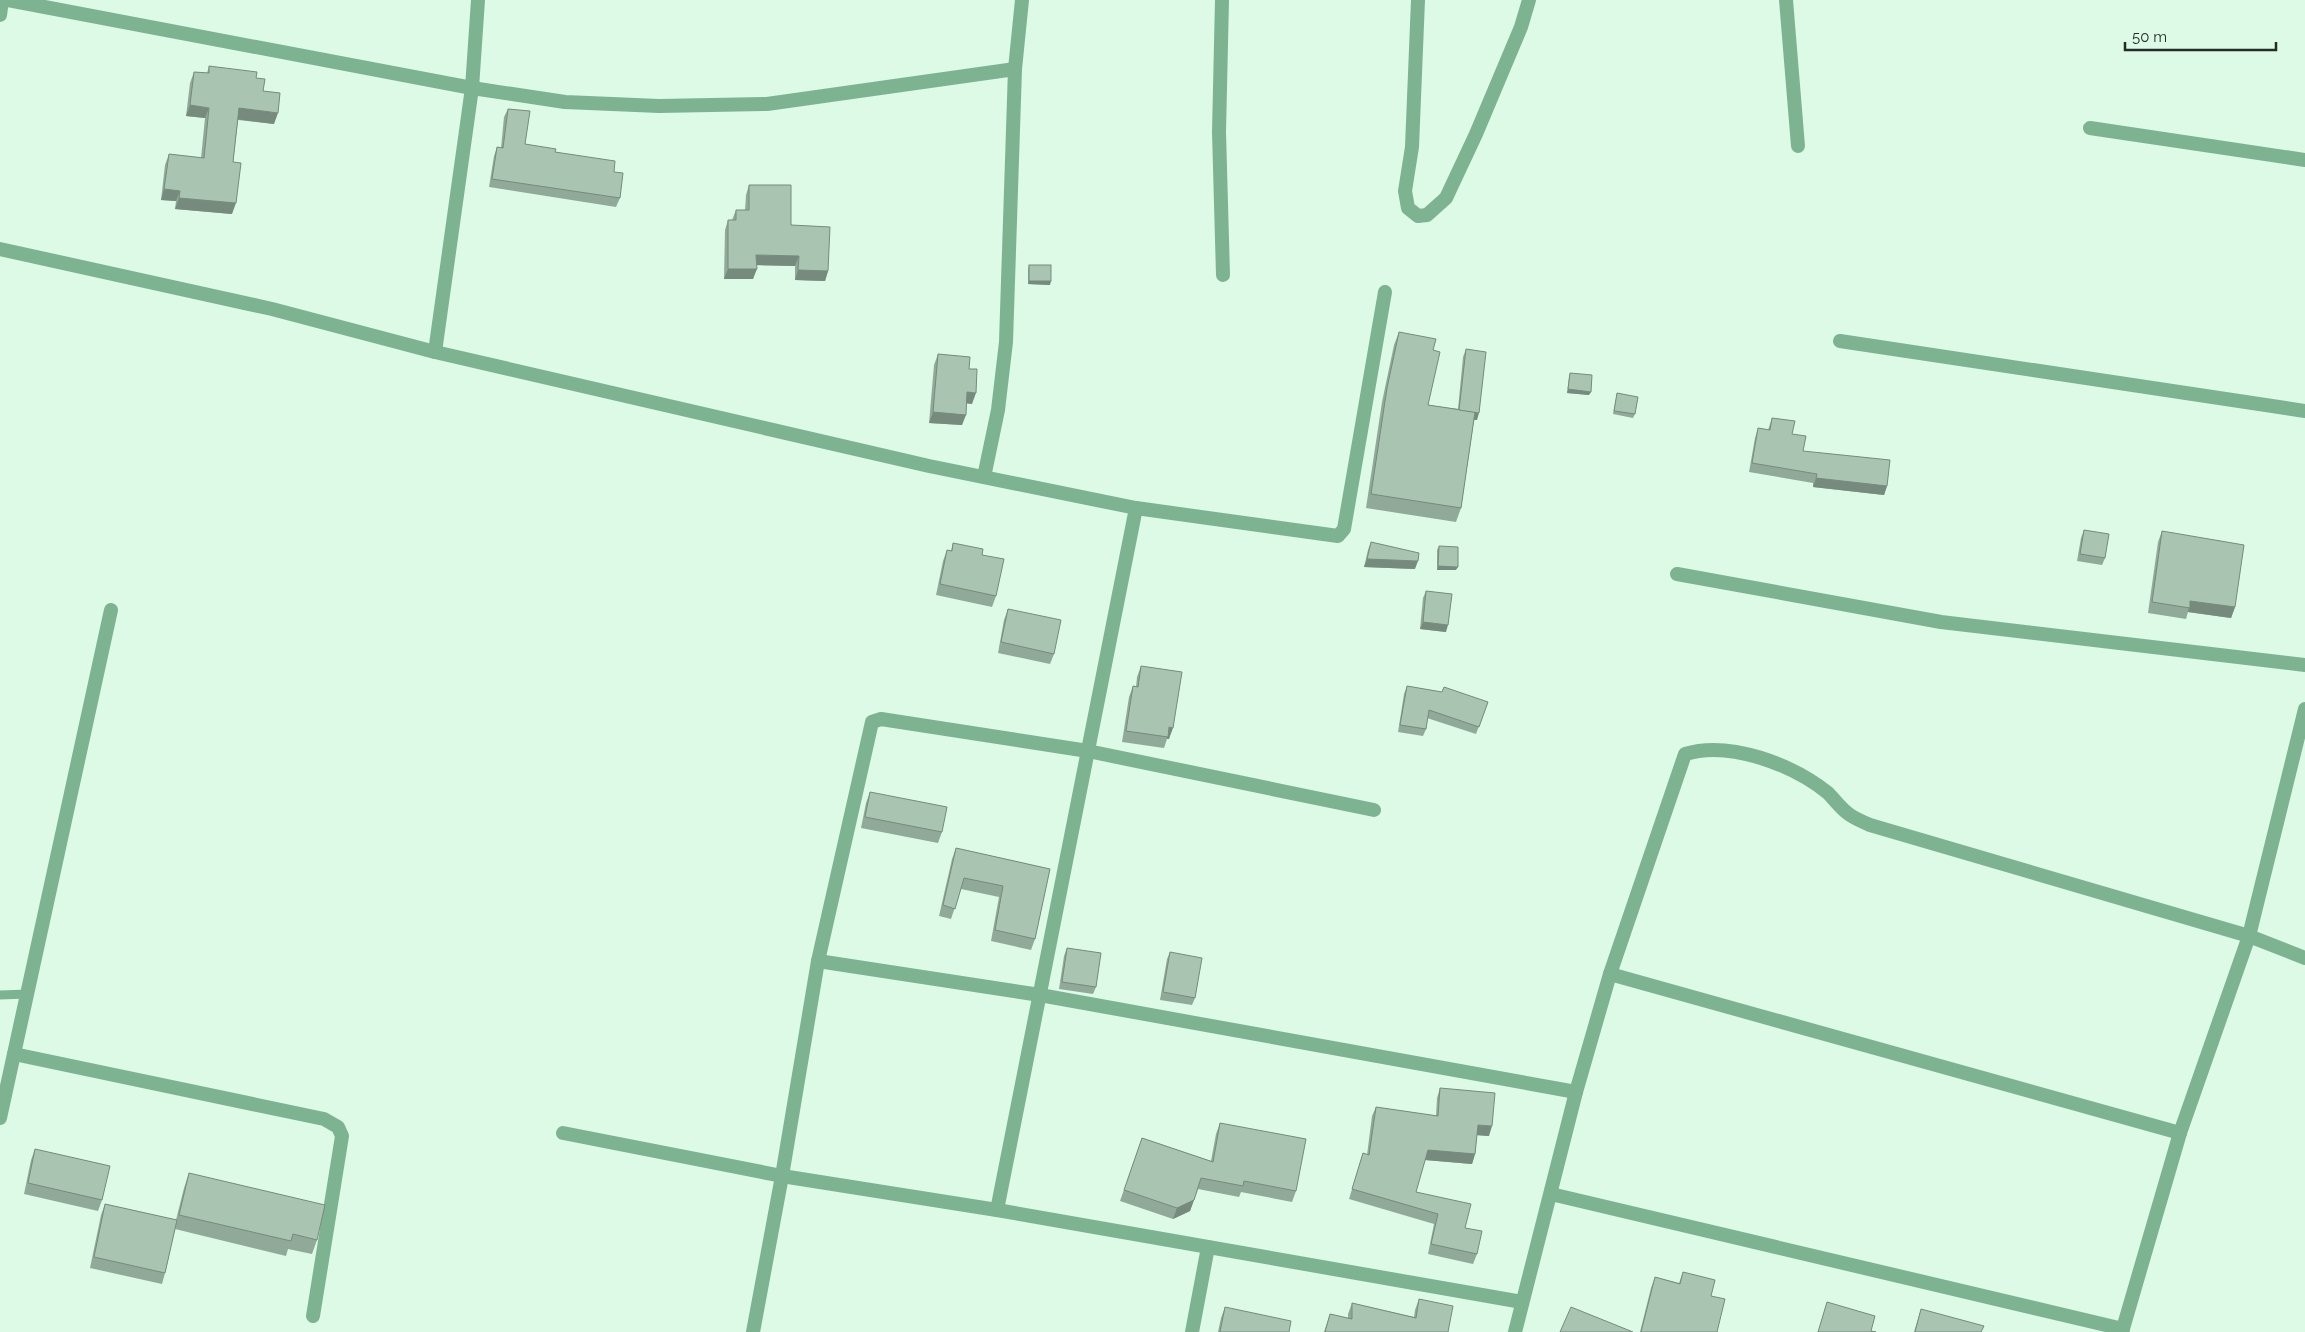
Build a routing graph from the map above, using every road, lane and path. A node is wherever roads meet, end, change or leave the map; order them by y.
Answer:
1 (2, 0) edge
2 (8, 0) edge
3 (478, 0) edge
4 (1022, 0) edge
5 (1222, 0) edge
6 (1418, 0) edge
7 (1529, 0) edge
8 (1786, 0) edge
9 (0, 15) edge
10 (1015, 69) junction
11 (472, 88) junction
12 (2090, 128) dead end
13 (1798, 146) dead end
14 (2305, 160) edge
15 (0, 249) edge
16 (1223, 275) dead end
17 (1385, 292) dead end
18 (1840, 341) dead end
19 (435, 352) junction
20 (2305, 411) edge
21 (984, 477) junction
22 (1136, 508) junction
23 (1677, 574) dead end
24 (111, 610) dead end
25 (2305, 665) edge
26 (2305, 709) edge
27 (1088, 751) junction
28 (1374, 810) dead end
29 (2249, 936) junction
30 (2305, 958) edge
31 (818, 961) junction
32 (1610, 974) junction
33 (28, 994) junction
34 (0, 995) edge
35 (1040, 995) junction
36 (14, 1054) junction
37 (1576, 1092) junction
38 (0, 1118) edge
39 (563, 1133) dead end
40 (2180, 1133) junction
41 (782, 1176) junction
42 (1551, 1194) junction
43 (997, 1210) junction
44 (1208, 1247) junction
45 (1522, 1302) junction
46 (314, 1316) dead end
47 (2123, 1331) edge
48 (753, 1332) edge
49 (1192, 1332) edge
50 (1515, 1332) edge

1 - 9 street
2 - 11 street
3 - 11 street
4 - 10 street
5 - 16 street
6 - 7 street
8 - 13 street
10 - 11 street
10 - 21 street
11 - 19 street
12 - 14 street
15 - 19 street
17 - 22 street
18 - 20 street
19 - 21 street
21 - 22 street
22 - 27 street
23 - 25 street
24 - 33 street
26 - 29 street
27 - 28 street
27 - 31 street
27 - 35 street
29 - 30 street
29 - 32 street
29 - 40 street
31 - 35 street
31 - 41 street
32 - 37 street
32 - 40 street
33 - 34 lane
33 - 36 street
35 - 37 street
35 - 43 street
36 - 38 street
36 - 46 street
37 - 42 street
39 - 41 street
40 - 47 street
41 - 43 street
41 - 48 street
42 - 45 street
42 - 47 street
43 - 44 street
44 - 45 street
44 - 49 street
45 - 50 street

